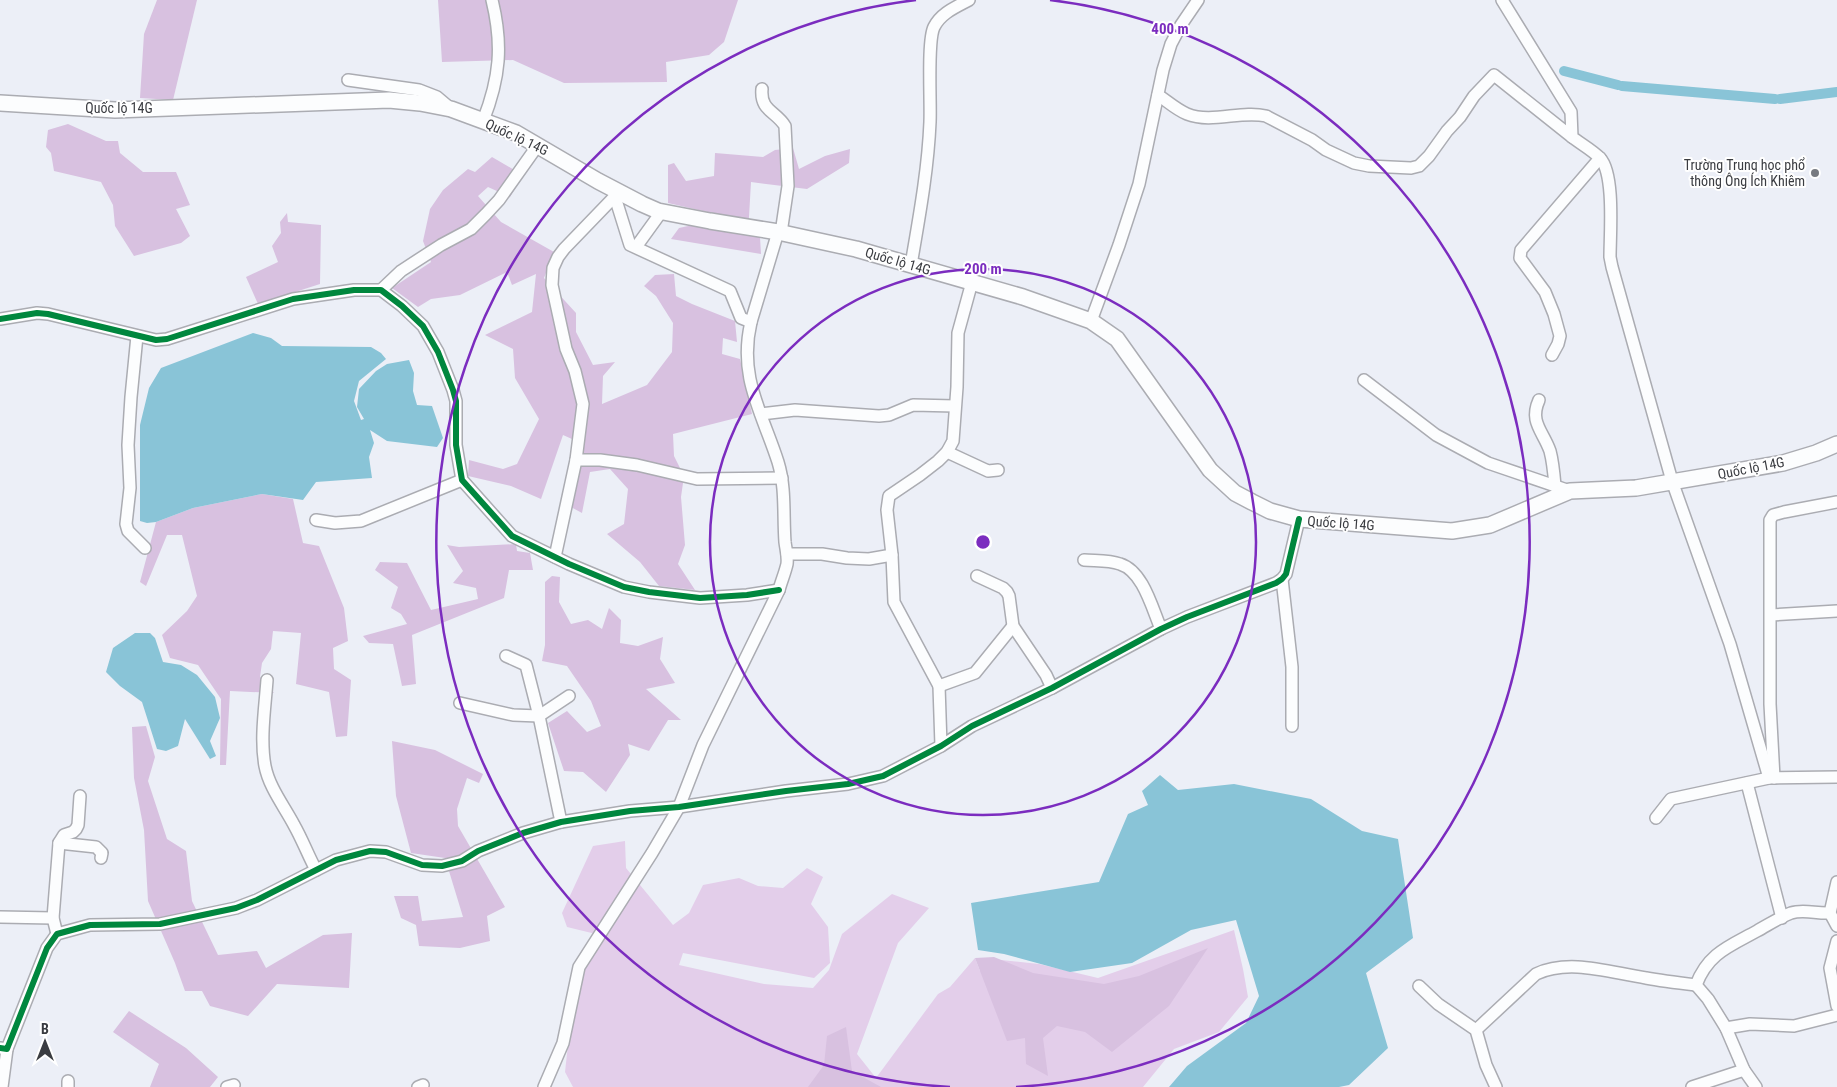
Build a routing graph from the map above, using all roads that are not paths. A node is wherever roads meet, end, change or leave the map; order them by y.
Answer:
1 (492, 0) edge
2 (969, 0) edge
3 (1198, 0) edge
4 (1502, 0) edge
5 (348, 80) dead end
6 (762, 90) dead end
7 (1158, 95) junction
8 (0, 103) edge
9 (451, 109) junction
10 (483, 121) junction
11 (1572, 137) junction
12 (538, 145) junction
13 (1600, 158) junction
14 (617, 195) junction
15 (662, 211) junction
16 (780, 232) junction
17 (636, 247) junction
18 (911, 265) junction
19 (972, 282) junction
20 (381, 290) junction
21 (0, 320) edge
22 (1091, 321) junction
23 (751, 322) junction
24 (137, 336) junction
25 (1552, 355) dead end
26 (1364, 380) dead end
27 (1539, 400) dead end
28 (955, 406) junction
29 (761, 414) junction
30 (1837, 444) edge
31 (947, 452) junction
32 (576, 460) junction
33 (998, 470) dead end
34 (782, 478) junction
35 (462, 480) junction
36 (1672, 481) junction
37 (1555, 486) junction
38 (1570, 491) junction
39 (1837, 502) edge
40 (1299, 519) junction
41 (316, 520) dead end
42 (145, 548) dead end
43 (787, 554) junction
44 (892, 555) junction
45 (555, 558) junction
46 (1084, 560) dead end
47 (977, 576) dead end
48 (1282, 579) junction
49 (779, 590) junction
50 (1837, 611) edge
51 (1771, 615) junction
52 (1013, 626) junction
53 (1161, 629) junction
54 (506, 656) dead end
55 (268, 680) dead end
56 (939, 686) junction
57 (1052, 688) junction
58 (570, 696) dead end
59 (460, 703) dead end
60 (1770, 704) junction
61 (1749, 706) junction
62 (539, 716) junction
63 (1292, 726) dead end
64 (941, 746) junction
65 (1837, 777) edge
66 (1771, 778) junction
67 (1747, 783) junction
68 (80, 796) dead end
69 (678, 808) junction
70 (1656, 818) dead end
71 (561, 822) junction
72 (59, 842) junction
73 (101, 858) dead end
74 (316, 870) junction
75 (1837, 882) edge
76 (1830, 913) junction
77 (0, 918) edge
78 (52, 918) junction
79 (1782, 918) junction
80 (1837, 926) edge
81 (57, 934) junction
82 (1837, 941) edge
83 (1696, 985) junction
84 (1419, 986) dead end
85 (1837, 1006) edge
86 (1837, 1015) edge
87 (1726, 1028) junction
88 (1476, 1030) junction
89 (3, 1049) edge
90 (1744, 1070) junction
91 (2, 1087) edge
92 (544, 1087) edge
93 (1496, 1087) edge
94 (1692, 1087) edge
95 (1756, 1087) edge

1 - 10 street
2 - 18 street
3 - 7 street
4 - 11 street
5 - 9 street
6 - 16 street
7 - 11 street
7 - 22 street
8 - 9 main road, Quốc lộ 14G
9 - 10 main road, Quốc lộ 14G
10 - 12 main road, Quốc lộ 14G
11 - 13 street
12 - 14 main road, Quốc lộ 14G
12 - 20 street
13 - 25 street
13 - 36 street
14 - 15 main road, Quốc lộ 14G
14 - 17 street
14 - 32 street
15 - 16 main road, Quốc lộ 14G
15 - 17 street
16 - 18 main road, Quốc lộ 14G
16 - 23 street
17 - 23 street
18 - 19 main road, Quốc lộ 14G
19 - 22 main road, Quốc lộ 14G
19 - 28 street
20 - 24 street
20 - 35 street
21 - 24 street
22 - 40 main road, Quốc lộ 14G
23 - 29 street
24 - 42 street
26 - 37 street
27 - 37 street
28 - 29 street
28 - 31 street
29 - 34 street
30 - 36 main road, Quốc lộ 14G
31 - 33 street
31 - 44 street
32 - 34 street
32 - 45 street
34 - 43 street
35 - 41 street
35 - 45 street
36 - 38 main road, Quốc lộ 14G
36 - 61 street
37 - 38 street
38 - 40 main road, Quốc lộ 14G
39 - 51 street
40 - 48 street
43 - 44 street
43 - 49 street
44 - 56 street
45 - 49 street
46 - 53 street
47 - 52 street
48 - 53 street
48 - 63 street
49 - 69 street
50 - 51 street
51 - 60 street
52 - 56 street
52 - 57 street
53 - 57 street
54 - 62 street
55 - 74 street
56 - 64 street
57 - 64 street
58 - 62 street
59 - 62 street
60 - 61 street
60 - 66 street
61 - 66 street
62 - 71 street
64 - 69 street
65 - 66 street
66 - 67 street
67 - 70 street
67 - 79 street
68 - 72 street
69 - 71 street
69 - 92 street
71 - 74 street
72 - 73 street
72 - 78 street
74 - 81 street
75 - 76 street
76 - 79 street
76 - 80 street
77 - 78 street
78 - 81 street
79 - 83 street
81 - 89 street
82 - 85 street
83 - 87 street
83 - 88 street
84 - 88 street
86 - 87 street
87 - 90 street
88 - 93 street
89 - 91 street
90 - 94 street
90 - 95 street

